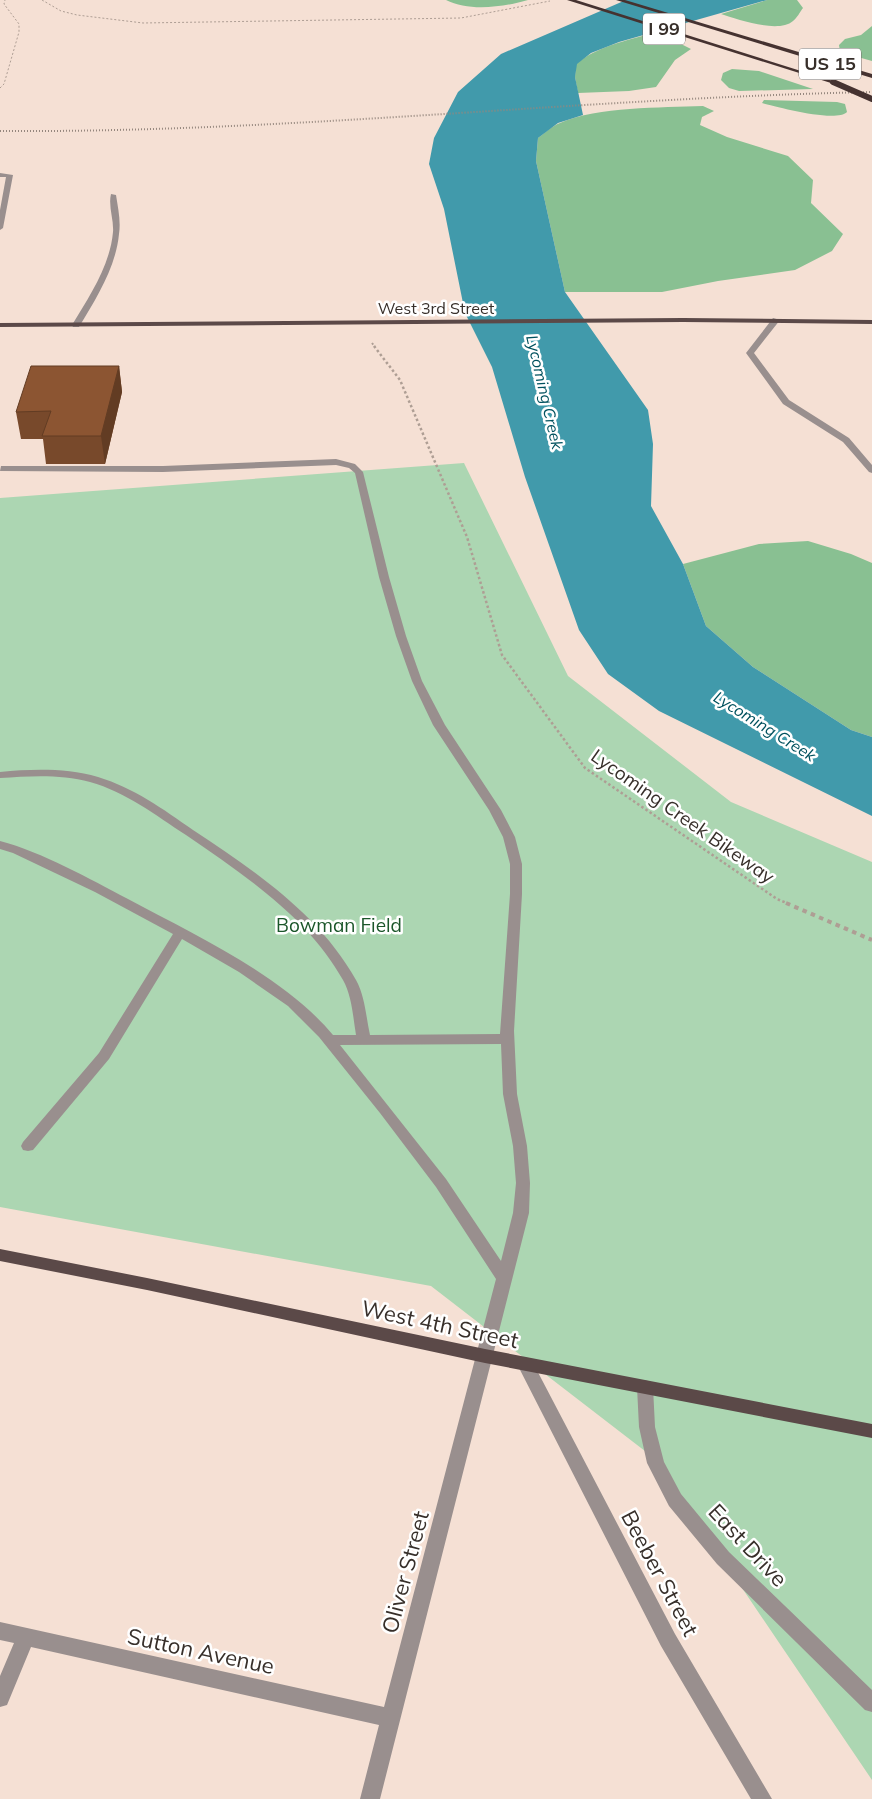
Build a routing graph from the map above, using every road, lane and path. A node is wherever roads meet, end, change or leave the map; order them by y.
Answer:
1 (5, 0) edge
2 (42, 0) edge
3 (570, 0) edge
4 (619, 0) edge
5 (550, 2) dead end
6 (872, 76) edge
7 (833, 82) junction
8 (0, 88) edge
9 (872, 94) edge
10 (872, 99) edge
11 (0, 175) edge
12 (113, 195) dead end
13 (0, 228) edge
14 (776, 320) junction
15 (872, 322) edge
16 (349, 323) junction
17 (0, 325) edge
18 (76, 325) junction
19 (1, 469) edge
20 (872, 470) edge
21 (0, 775) edge
22 (0, 845) edge
23 (180, 932) junction
24 (872, 940) edge
25 (329, 1040) junction
26 (364, 1040) junction
27 (508, 1040) junction
28 (28, 1146) dead end
29 (0, 1255) edge
30 (504, 1278) junction
31 (485, 1356) junction
32 (525, 1364) junction
33 (645, 1388) junction
34 (872, 1431) edge
35 (0, 1631) edge
36 (26, 1637) junction
37 (0, 1698) edge
38 (872, 1703) edge
39 (391, 1718) junction
40 (370, 1799) edge
41 (762, 1799) edge

1 - 8 path
2 - 5 path
3 - 7 highway, I 99
4 - 6 highway, US 15
7 - 9 highway, I 99, bridge
7 - 10 highway, bridge
11 - 13 street
12 - 18 street
14 - 15 main road, West 3rd Street
14 - 16 main road, West 3rd Street
14 - 20 street
16 - 18 main road, West 3rd Street
16 - 24 path, Lycoming Creek Bikeway
17 - 18 main road, West 3rd Street
19 - 27 street, Oliver Street
21 - 26 street
22 - 23 street
23 - 25 street
23 - 28 street
25 - 26 street
25 - 30 street
26 - 27 street
27 - 30 street, Oliver Street
29 - 31 main road, West 4th Street
30 - 31 street, Oliver Street
31 - 32 main road, West 4th Street
31 - 39 street, Oliver Street
32 - 33 main road, West 4th Street
32 - 41 street, Beeber Street
33 - 34 main road, West 4th Street
33 - 38 street, East Drive
35 - 36 street, Sutton Avenue
36 - 37 street
36 - 39 street, Sutton Avenue
39 - 40 street, Oliver Street

